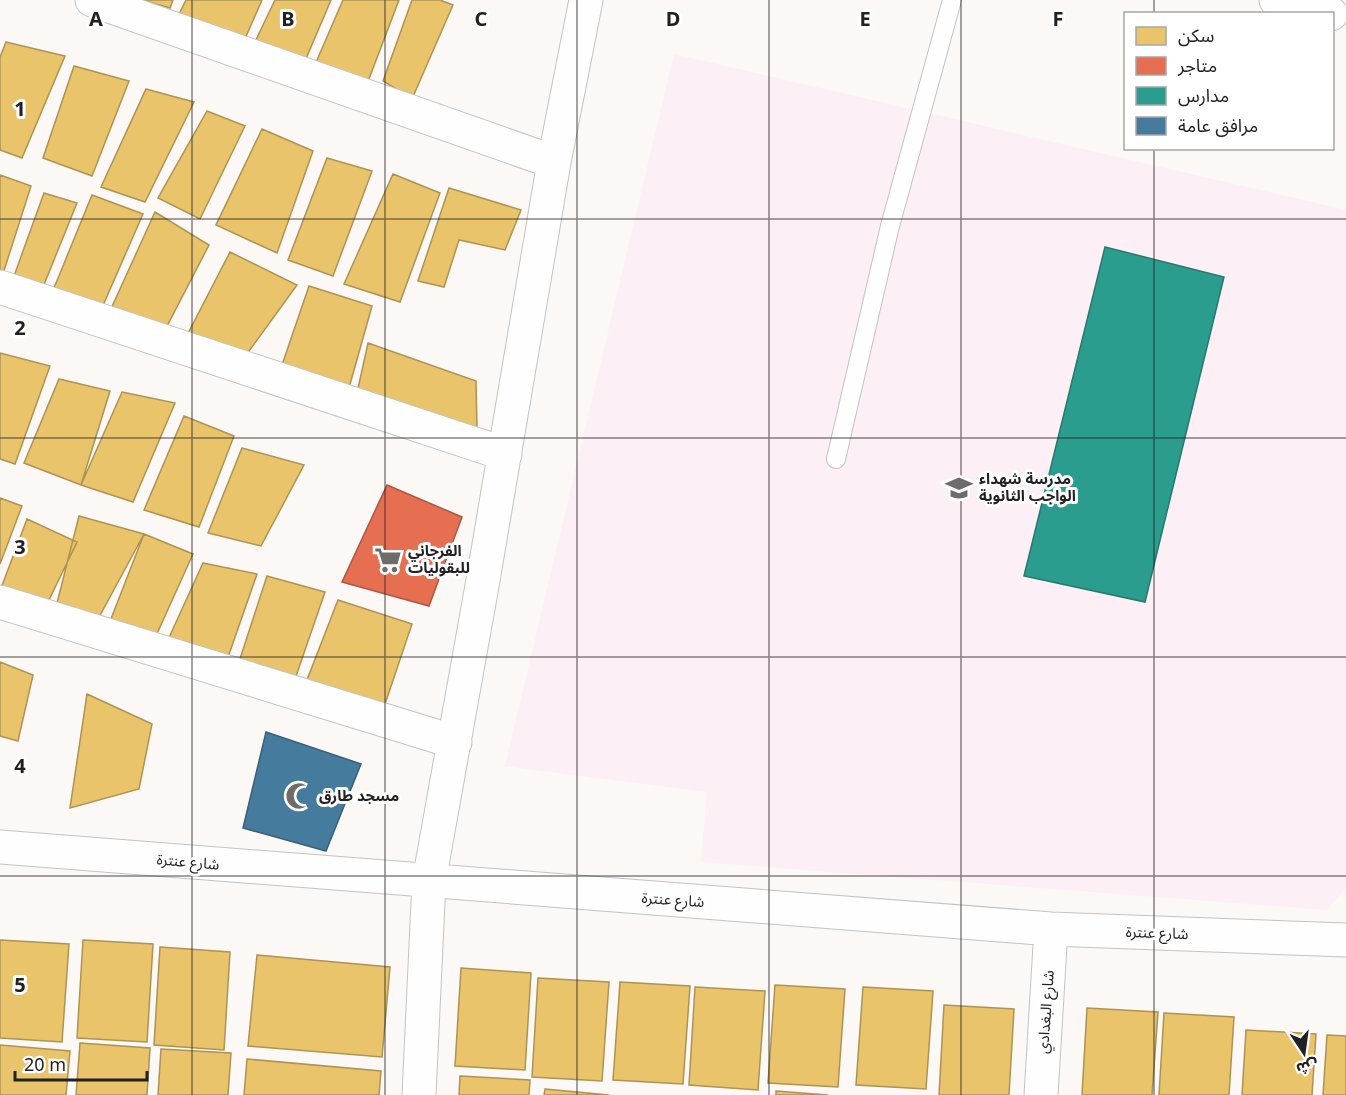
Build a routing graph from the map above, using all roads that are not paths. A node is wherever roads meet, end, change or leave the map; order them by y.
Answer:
1 (92, 0) edge
2 (586, 0) edge
3 (952, 0) edge
4 (1276, 0) edge
5 (1324, 12) edge
6 (554, 162) junction
7 (0, 287) edge
8 (505, 454) junction
9 (836, 459) dead end
10 (0, 602) edge
11 (455, 742) junction
12 (0, 847) edge
13 (429, 882) junction
14 (1051, 929) junction
15 (1346, 940) edge
16 (419, 1095) edge
17 (1041, 1095) edge

1 - 6 street
2 - 6 street
3 - 9 lane
4 - 5 street
6 - 8 street
7 - 8 street
8 - 11 street
10 - 11 street
11 - 13 street
12 - 13 street, شارع عنترة
13 - 14 street, شارع عنترة
13 - 16 street
14 - 15 street, شارع عنترة
14 - 17 street, شارع البغدادي

